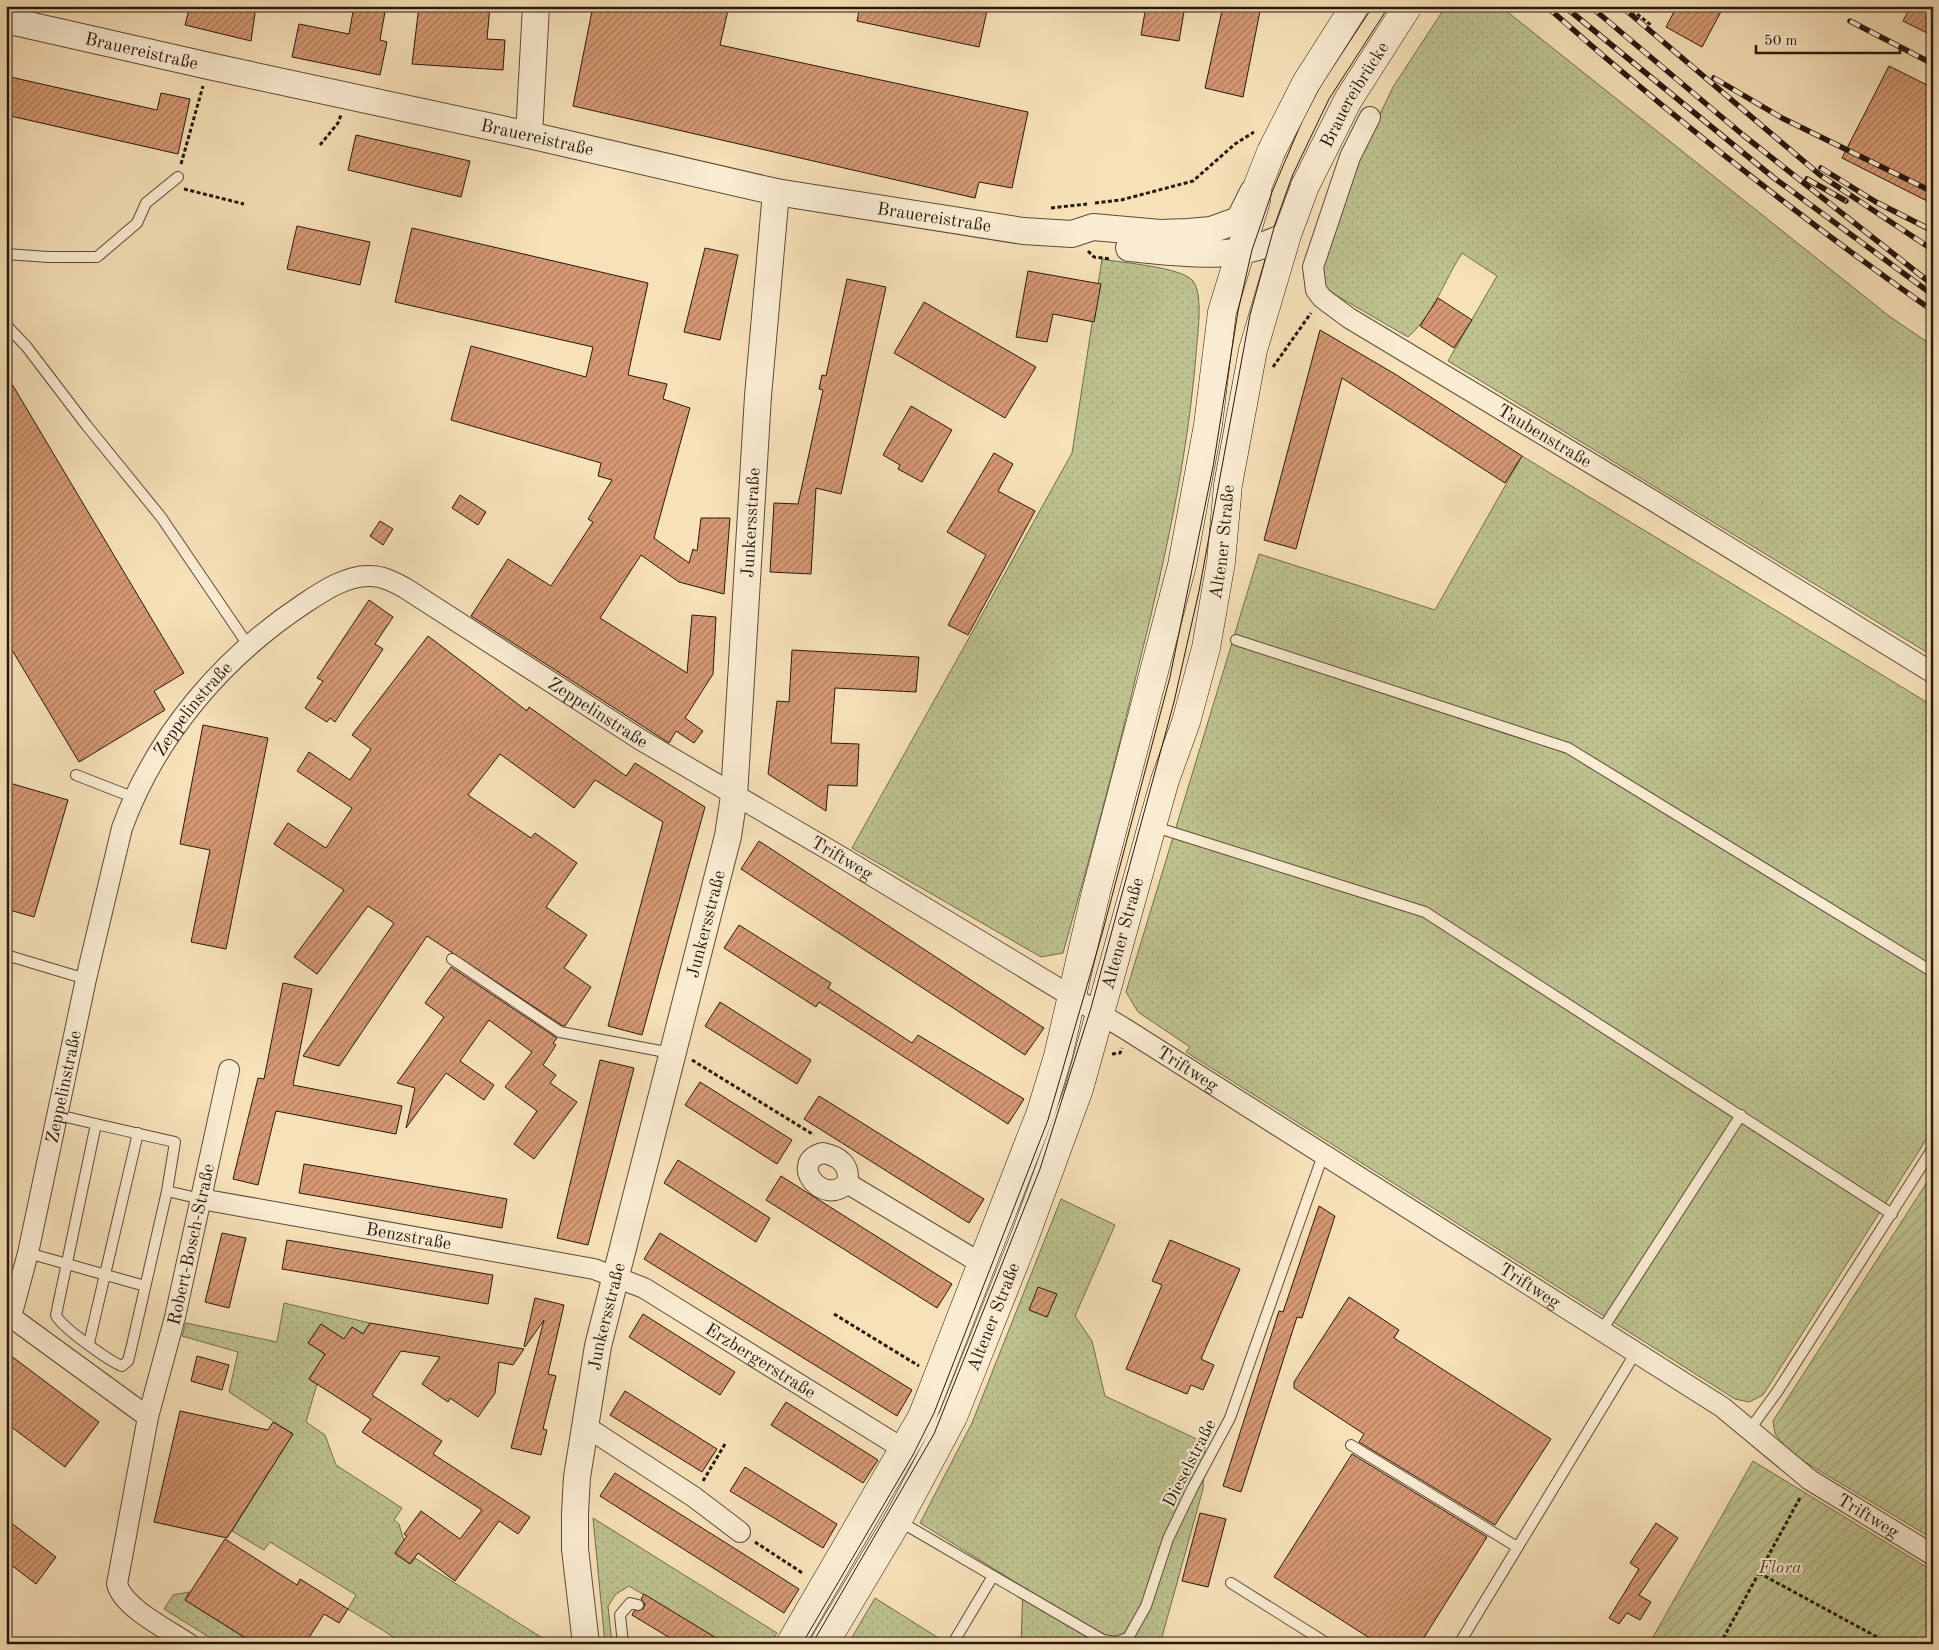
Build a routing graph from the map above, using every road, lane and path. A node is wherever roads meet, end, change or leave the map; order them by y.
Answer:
1 (536, 6) edge
2 (1355, 6) edge
3 (1408, 6) edge
4 (1627, 6) edge
5 (15, 16) edge
6 (1651, 25) dead end
7 (209, 66) junction
8 (347, 95) junction
9 (1370, 117) dead end
10 (529, 135) junction
11 (1265, 141) junction
12 (320, 145) dead end
13 (178, 177) joint
14 (168, 185) junction
15 (1258, 185) junction
16 (1305, 186) joint
17 (776, 192) junction
18 (244, 204) dead end
19 (1048, 209) dead end
20 (1072, 234) junction
21 (1287, 235) junction
22 (1240, 253) junction
23 (6, 254) edge
24 (1322, 298) junction
25 (6, 325) edge
26 (1268, 369) dead end
27 (1236, 640) dead end
28 (248, 645) junction
29 (1933, 673) edge
30 (76, 775) dead end
31 (734, 796) junction
32 (135, 798) junction
33 (1152, 826) junction
34 (6, 955) edge
35 (452, 959) dead end
36 (1933, 972) edge
37 (86, 979) junction
38 (1073, 997) junction
39 (1100, 1014) junction
40 (672, 1053) junction
41 (228, 1070) dead end
42 (58, 1114) junction
43 (1741, 1115) junction
44 (96, 1124) junction
45 (138, 1133) junction
46 (1933, 1148) edge
47 (823, 1154) junction
48 (1323, 1155) junction
49 (847, 1182) junction
50 (167, 1191) junction
51 (202, 1199) junction
52 (1892, 1214) junction
53 (28, 1253) junction
54 (66, 1263) junction
55 (982, 1264) junction
56 (105, 1274) junction
57 (615, 1276) junction
58 (146, 1286) junction
59 (834, 1314) dead end
60 (13, 1318) edge
61 (1602, 1330) junction
62 (88, 1343) junction
63 (1636, 1352) junction
64 (938, 1376) junction
65 (148, 1417) junction
66 (586, 1426) junction
67 (1750, 1428) junction
68 (725, 1444) dead end
69 (1351, 1444) dead end
70 (904, 1450) junction
71 (1810, 1480) junction
72 (694, 1497) junction
73 (898, 1520) junction
74 (740, 1532) joint
75 (1517, 1547) junction
76 (1933, 1555) edge
77 (1759, 1572) junction
78 (993, 1576) junction
79 (1231, 1584) dead end
80 (824, 1587) junction
81 (638, 1605) dead end
82 (956, 1638) dead end
83 (625, 1643) edge
84 (190, 1644) edge
85 (586, 1644) edge
86 (790, 1644) edge
87 (824, 1644) edge
88 (1328, 1644) edge
89 (1459, 1644) edge
90 (1720, 1644) edge
91 (1890, 1644) edge

1 - 10 street
2 - 11 main road, bridge
3 - 16 main road, Brauereibrücke, bridge
4 - 6 path
5 - 7 street, Brauereistraße
7 - 8 street, Brauereistraße
7 - 13 path
8 - 10 street, Brauereistraße
8 - 12 path
9 - 24 street
10 - 17 street, Brauereistraße
11 - 15 main road, Altener Straße
11 - 19 path
13 - 14 lane
14 - 18 path
14 - 23 lane
15 - 20 street, Brauereistraße
15 - 22 main road, Altener Straße
16 - 21 main road, Altener Straße
17 - 20 street, Brauereistraße
17 - 31 street, Junkersstraße
20 - 22 street, Brauereistraße
21 - 22 street, Brauereistraße
21 - 33 main road, Altener Straße
22 - 38 main road, Altener Straße
24 - 26 path
24 - 29 street, Taubenstraße
25 - 28 lane
27 - 36 lane
28 - 31 street, Zeppelinstraße
28 - 32 street, Zeppelinstraße
30 - 32 lane
31 - 38 street, Triftweg
31 - 40 street, Junkersstraße
32 - 37 street, Zeppelinstraße
33 - 39 main road, Altener Straße
33 - 43 lane
34 - 37 lane
35 - 40 lane
37 - 42 street, Zeppelinstraße
38 - 39 street, Triftweg
38 - 55 main road, Altener Straße
39 - 48 street, Triftweg
39 - 73 main road, Altener Straße
40 - 47 path
40 - 57 street, Junkersstraße
41 - 51 street, Robert-Bosch-Straße
42 - 44 lane
42 - 53 street, Zeppelinstraße
43 - 52 lane
43 - 61 lane
44 - 45 lane
44 - 54 lane
45 - 50 lane
45 - 56 lane
46 - 52 lane
47 - 49 street
47 - 49 street
48 - 61 street, Triftweg
48 - 78 lane, Dieselstraße
49 - 55 street, Altener Straße
50 - 51 lane
50 - 58 lane
51 - 57 street, Benzstraße
51 - 65 street, Robert-Bosch-Straße
52 - 67 lane
53 - 54 lane
53 - 60 street, Zeppelinstraße
54 - 56 lane
54 - 62 lane
55 - 64 main road, Altener Straße
56 - 58 lane
56 - 62 lane
57 - 66 street, Junkersstraße
57 - 70 street, Erzbergerstraße
58 - 62 lane
59 - 64 path
60 - 65 street
61 - 63 street, Triftweg
63 - 67 street, Triftweg
63 - 75 lane
64 - 70 main road, Altener Straße
65 - 84 street, Robert-Bosch-Straße
66 - 72 street
66 - 85 street, Junkersstraße
67 - 71 street, Triftweg
68 - 72 path
69 - 75 lane
70 - 80 main road, Altener Straße
71 - 76 street, Triftweg
71 - 77 path
72 - 74 street
73 - 78 lane, Dieselstraße
73 - 87 main road, Altener Straße
74 - 80 path
75 - 89 lane
77 - 90 path
77 - 91 path
78 - 82 lane
79 - 88 lane
80 - 86 main road, Altener Straße
81 - 83 lane

